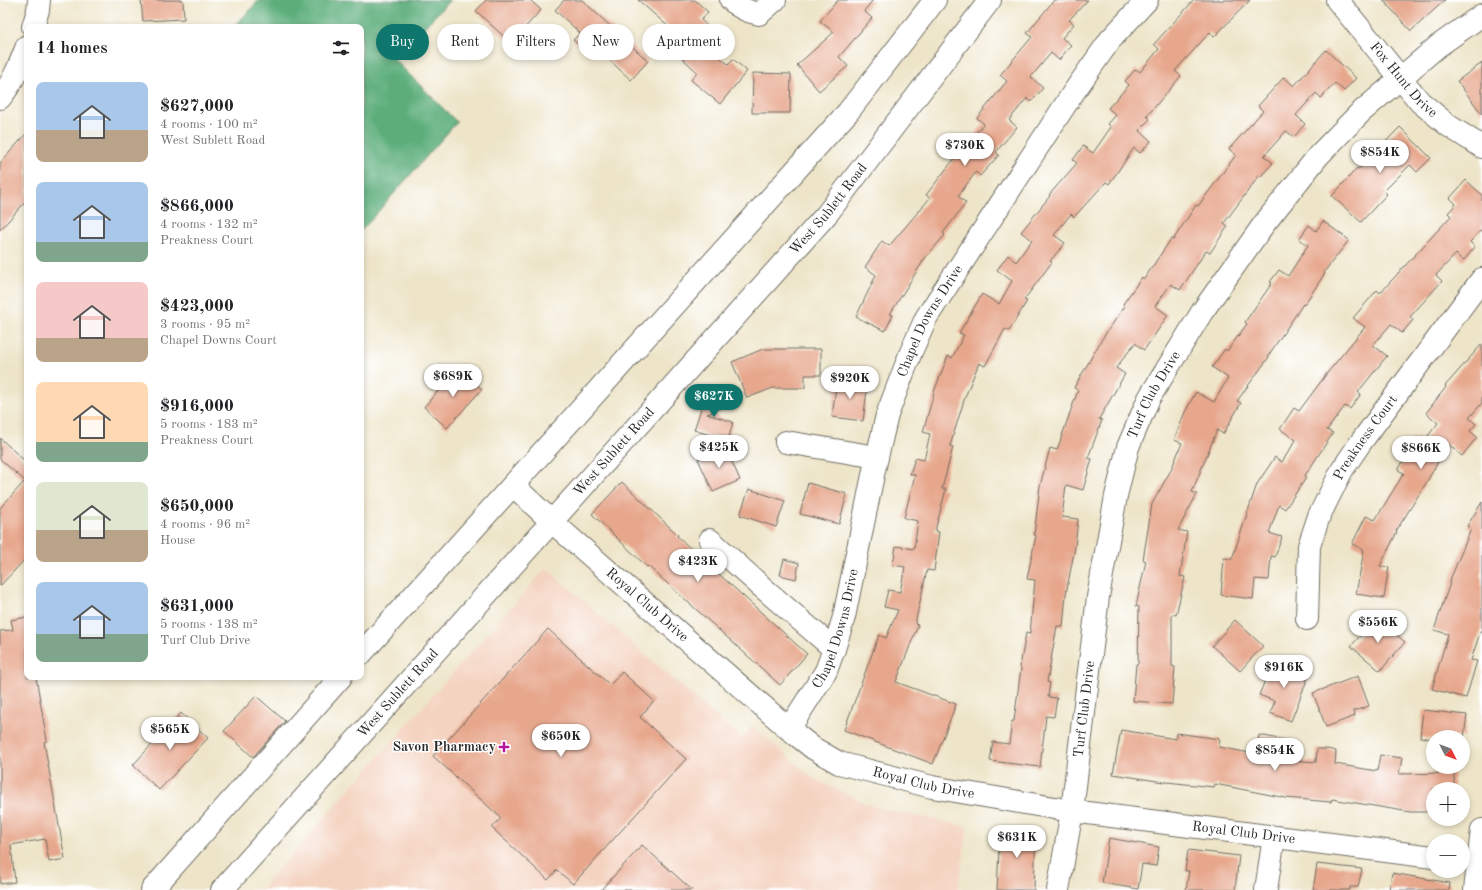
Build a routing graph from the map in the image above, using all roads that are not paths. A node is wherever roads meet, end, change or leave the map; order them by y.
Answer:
1 (39, 0) edge
2 (731, 0) edge
3 (775, 0) edge
4 (935, 0) edge
5 (990, 0) edge
6 (1147, 0) edge
7 (1337, 0) edge
8 (1482, 15) edge
9 (34, 24) edge
10 (24, 54) edge
11 (1401, 78) junction
12 (0, 98) edge
13 (1482, 147) edge
14 (1482, 279) edge
15 (786, 442) dead end
16 (877, 457) junction
17 (513, 485) junction
18 (552, 521) junction
19 (710, 540) dead end
20 (1308, 620) dead end
21 (834, 649) junction
22 (364, 651) edge
23 (338, 680) edge
24 (789, 729) junction
25 (1072, 811) junction
26 (1482, 830) edge
27 (1274, 837) junction
28 (1426, 856) edge
29 (1475, 863) edge
30 (152, 890) edge
31 (222, 890) edge
32 (1058, 890) edge
33 (1266, 890) edge
34 (1475, 890) edge

1 - 9 street
2 - 3 street
4 - 17 street
5 - 18 street, West Sublett Road
6 - 16 street, Chapel Downs Drive
7 - 11 street, Fox Hunt Drive
8 - 11 street, Turf Club Drive
10 - 12 street
11 - 13 street, Fox Hunt Drive
11 - 25 street, Turf Club Drive
14 - 20 street, Preakness Court
15 - 16 street
16 - 21 street, Chapel Downs Drive
17 - 18 street, Royal Club Drive
17 - 22 street
18 - 24 street, Royal Club Drive
18 - 31 street, West Sublett Road
19 - 21 street
21 - 24 street, Chapel Downs Drive
23 - 30 street
24 - 25 street, Royal Club Drive
25 - 27 street, Royal Club Drive
25 - 32 street, Turf Club Drive
26 - 29 street
27 - 28 street, Royal Club Drive
27 - 33 street
29 - 34 street

